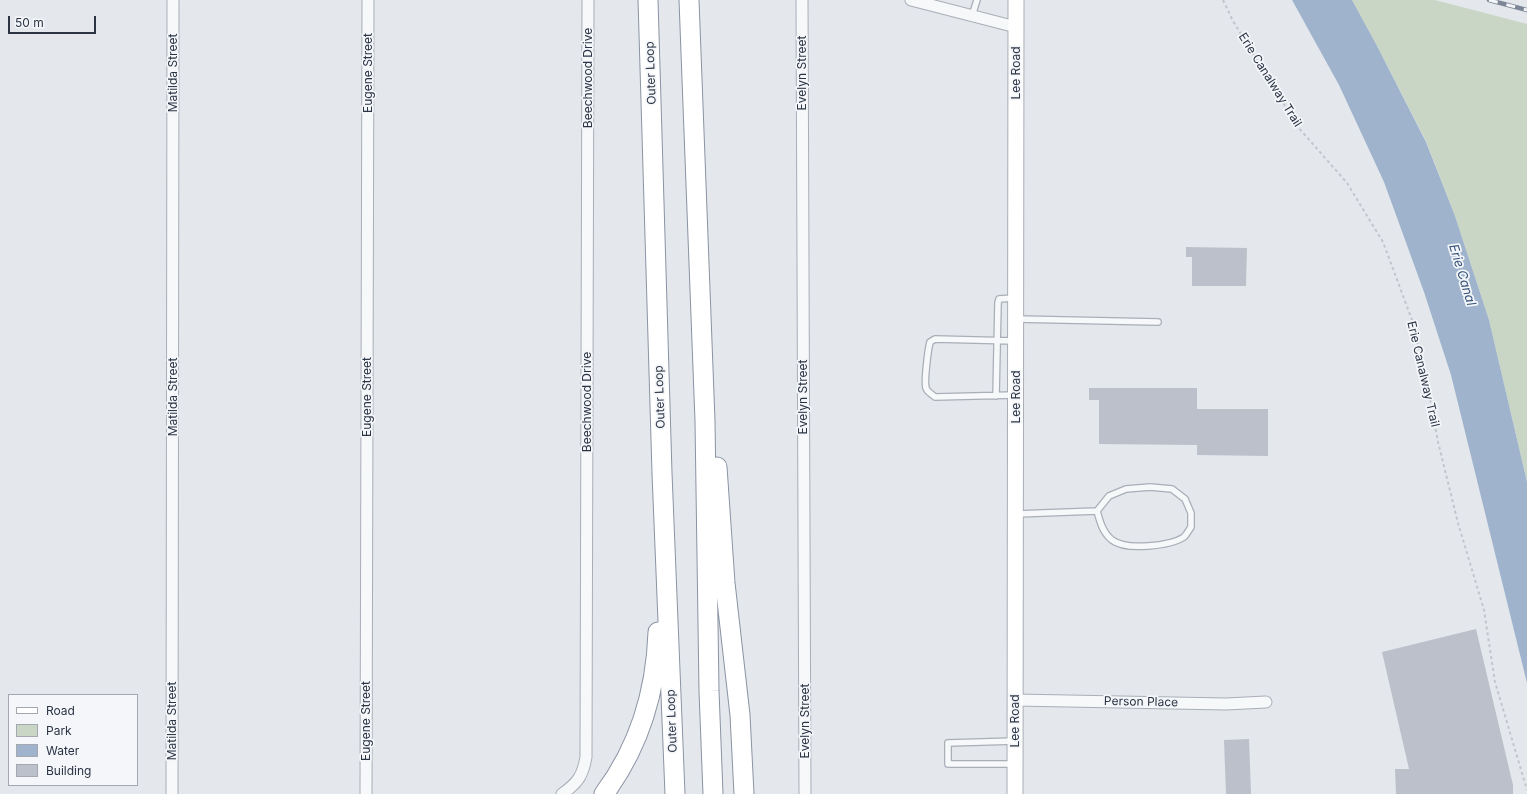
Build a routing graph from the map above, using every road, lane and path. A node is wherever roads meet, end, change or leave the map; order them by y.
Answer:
1 (173, 0) edge
2 (368, 0) edge
3 (588, 0) edge
4 (648, 0) edge
5 (689, 0) edge
6 (802, 0) edge
7 (911, 0) edge
8 (977, 0) edge
9 (1016, 0) edge
10 (1223, 0) edge
11 (972, 16) junction
12 (1016, 27) junction
13 (1016, 298) junction
14 (1016, 319) junction
15 (1158, 322) dead end
16 (996, 341) junction
17 (1016, 341) junction
18 (1016, 395) junction
19 (996, 396) junction
20 (705, 421) junction
21 (662, 473) junction
22 (1097, 511) junction
23 (1016, 514) junction
24 (1015, 700) junction
25 (1266, 702) dead end
26 (1015, 741) junction
27 (1015, 764) junction
28 (1527, 790) edge
29 (172, 794) edge
30 (366, 794) edge
31 (562, 794) edge
32 (604, 794) edge
33 (675, 794) edge
34 (713, 794) edge
35 (744, 794) edge
36 (805, 794) edge
37 (1015, 794) edge

1 - 29 street, Matilda Street
2 - 30 street, Eugene Street
3 - 31 street, Beechwood Drive
4 - 21 highway, Outer Loop
5 - 20 highway
6 - 36 street, Evelyn Street
7 - 11 street
8 - 11 lane
9 - 12 street, Lee Road
10 - 28 path, Erie Canalway Trail
11 - 12 street
12 - 13 street, Lee Road
13 - 14 street, Lee Road
13 - 16 lane
14 - 15 lane
14 - 17 street, Lee Road
16 - 17 lane
16 - 19 lane
16 - 19 lane
17 - 18 street, Lee Road
18 - 19 lane
18 - 23 street, Lee Road
20 - 34 highway
20 - 35 highway
21 - 32 highway
21 - 33 highway, Outer Loop
22 - 22 lane
22 - 23 lane
23 - 24 street, Lee Road
24 - 25 street, Person Place
24 - 26 street, Lee Road
26 - 27 street, Lee Road
26 - 27 lane
27 - 37 street, Lee Road

